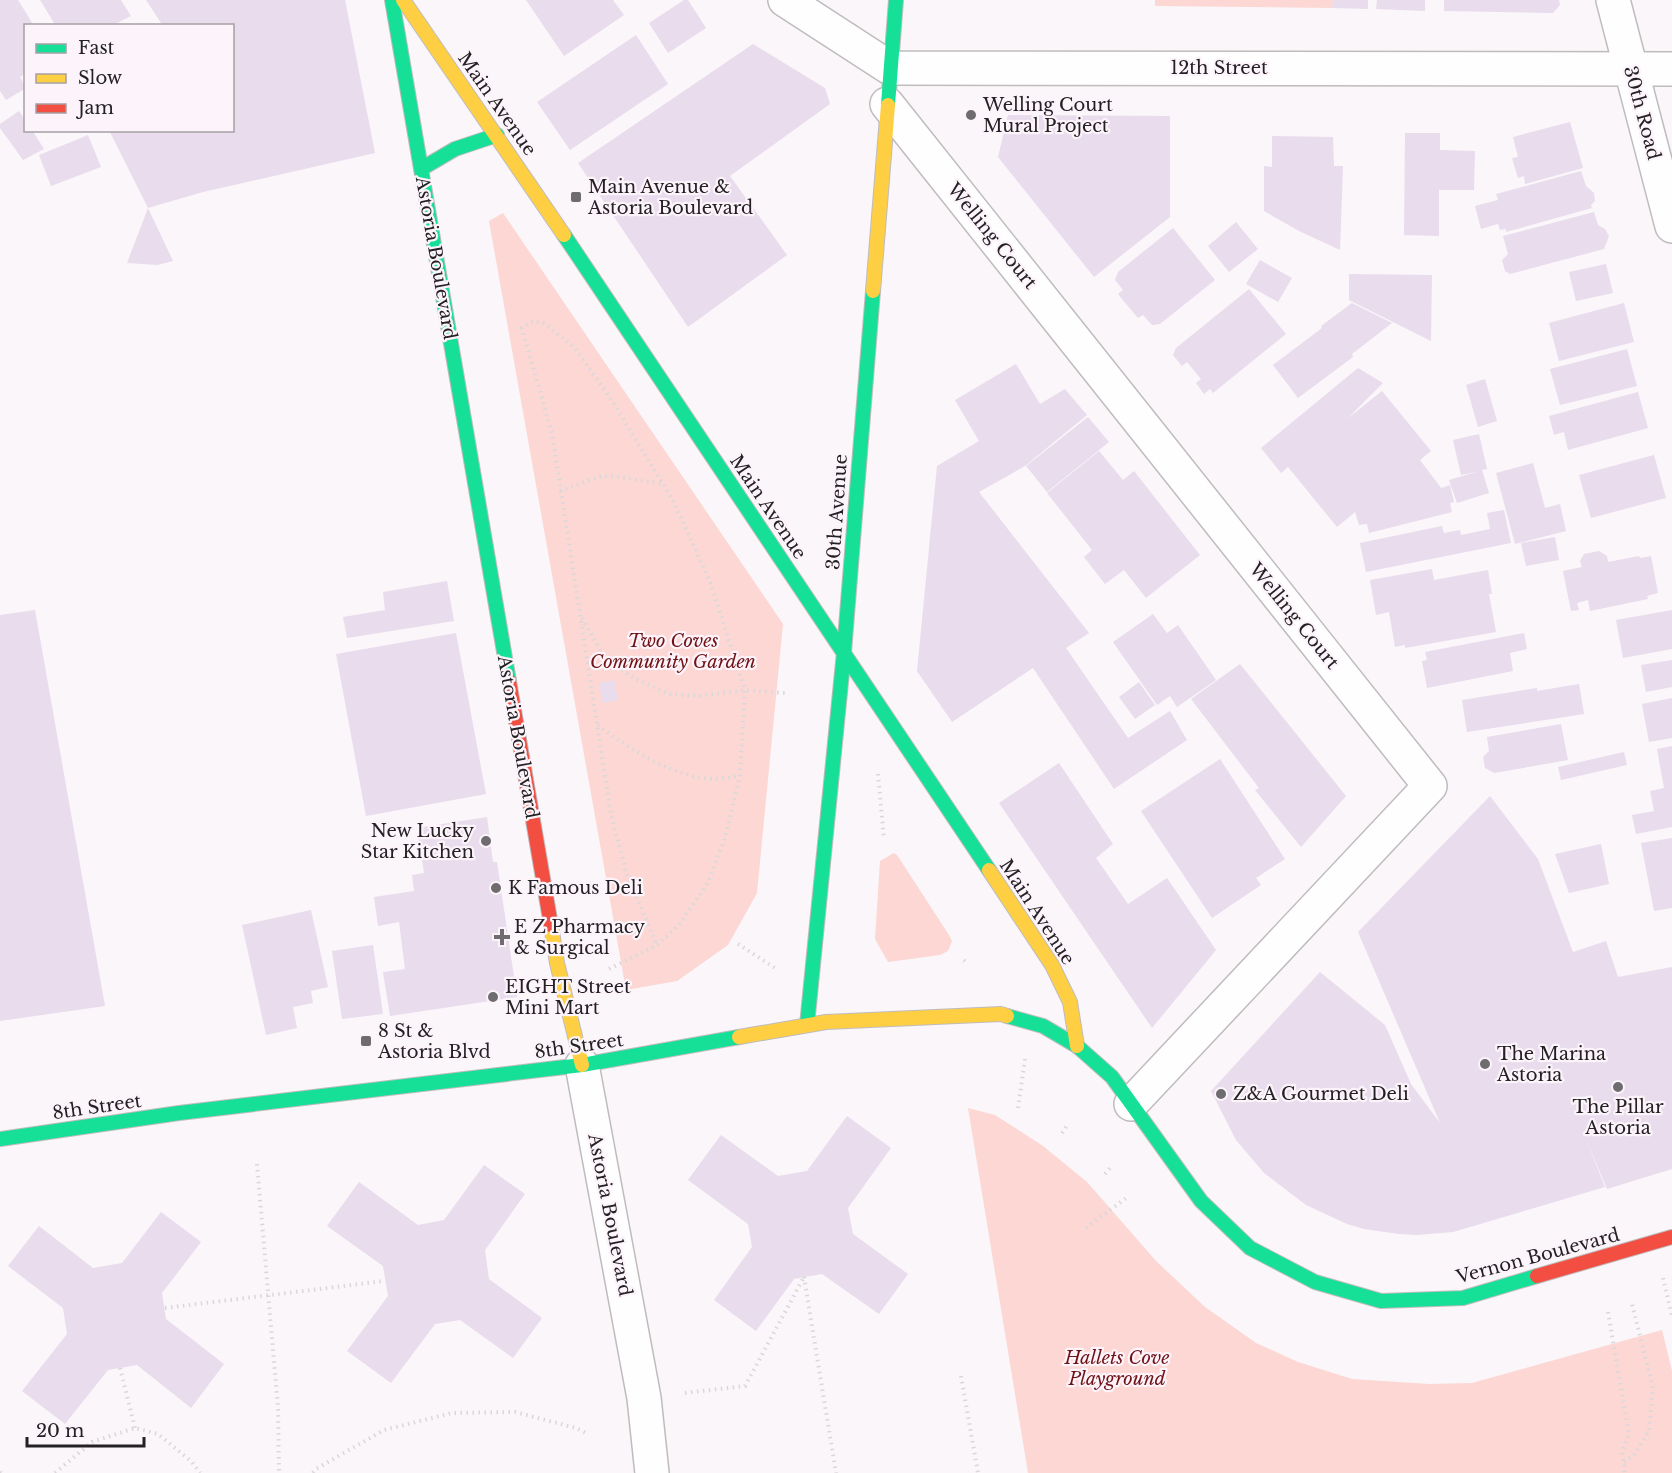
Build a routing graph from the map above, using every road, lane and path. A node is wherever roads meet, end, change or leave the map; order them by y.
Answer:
1 (392, 0) edge
2 (403, 0) edge
3 (785, 0) edge
4 (896, 0) edge
5 (1613, 0) edge
6 (890, 68) junction
7 (1630, 69) junction
8 (1672, 69) edge
9 (887, 104) junction
10 (497, 135) junction
11 (421, 169) junction
12 (1672, 226) edge
13 (664, 484) junction
14 (560, 491) junction
15 (580, 615) junction
16 (844, 652) junction
17 (745, 690) junction
18 (785, 693) dead end
19 (597, 725) junction
20 (878, 773) dead end
21 (740, 775) junction
22 (884, 839) dead end
23 (738, 944) dead end
24 (657, 945) junction
25 (776, 968) dead end
26 (609, 969) dead end
27 (807, 1025) junction
28 (1077, 1046) junction
29 (1025, 1059) dead end
30 (582, 1065) junction
31 (1131, 1104) junction
32 (1018, 1108) dead end
33 (1068, 1124) dead end
34 (1062, 1133) dead end
35 (0, 1139) edge
36 (257, 1164) dead end
37 (1113, 1165) dead end
38 (1105, 1174) dead end
39 (1126, 1198) dead end
40 (1086, 1228) dead end
41 (1672, 1237) edge
42 (384, 1281) dead end
43 (269, 1295) junction
44 (1632, 1305) dead end
45 (165, 1308) dead end
46 (1608, 1312) dead end
47 (120, 1368) dead end
48 (961, 1376) dead end
49 (685, 1393) dead end
50 (135, 1428) junction
51 (588, 1434) dead end
52 (1624, 1462) junction
53 (55, 1473) edge
54 (200, 1473) edge
55 (279, 1473) edge
56 (313, 1473) edge
57 (652, 1473) edge
58 (836, 1473) edge
59 (978, 1473) edge
60 (1625, 1473) edge

1 - 11 street, Astoria Boulevard
2 - 10 street, Main Avenue
3 - 6 street
4 - 6 street, 30th Avenue
5 - 7 street, 30th Road
6 - 7 street, 12th Street
6 - 9 street, 30th Avenue
7 - 8 street, 12th Street
7 - 12 street, 30th Road
9 - 16 street, 30th Avenue
9 - 31 street, Welling Court
10 - 11 street
10 - 16 street, Main Avenue
11 - 30 street, Astoria Boulevard
13 - 14 path
13 - 14 path
13 - 17 path
14 - 15 path
15 - 17 path
15 - 19 path
16 - 27 street, 30th Avenue
16 - 28 street, Main Avenue
17 - 18 path
17 - 21 path
19 - 21 path
19 - 24 path
20 - 22 path
21 - 24 path
23 - 25 path
24 - 26 path
27 - 28 street, 8th Street
27 - 30 street, 8th Street
28 - 31 street, 8th Street
29 - 32 path
30 - 35 street, 8th Street
30 - 57 street, Astoria Boulevard
31 - 41 street, Vernon Boulevard
33 - 34 path
36 - 43 path
37 - 38 path
39 - 40 path
42 - 43 path
43 - 45 path
43 - 55 path
44 - 52 path
46 - 52 path
47 - 50 path
48 - 59 path
49 - 58 path
50 - 53 path
50 - 54 path
51 - 56 path
52 - 60 path

